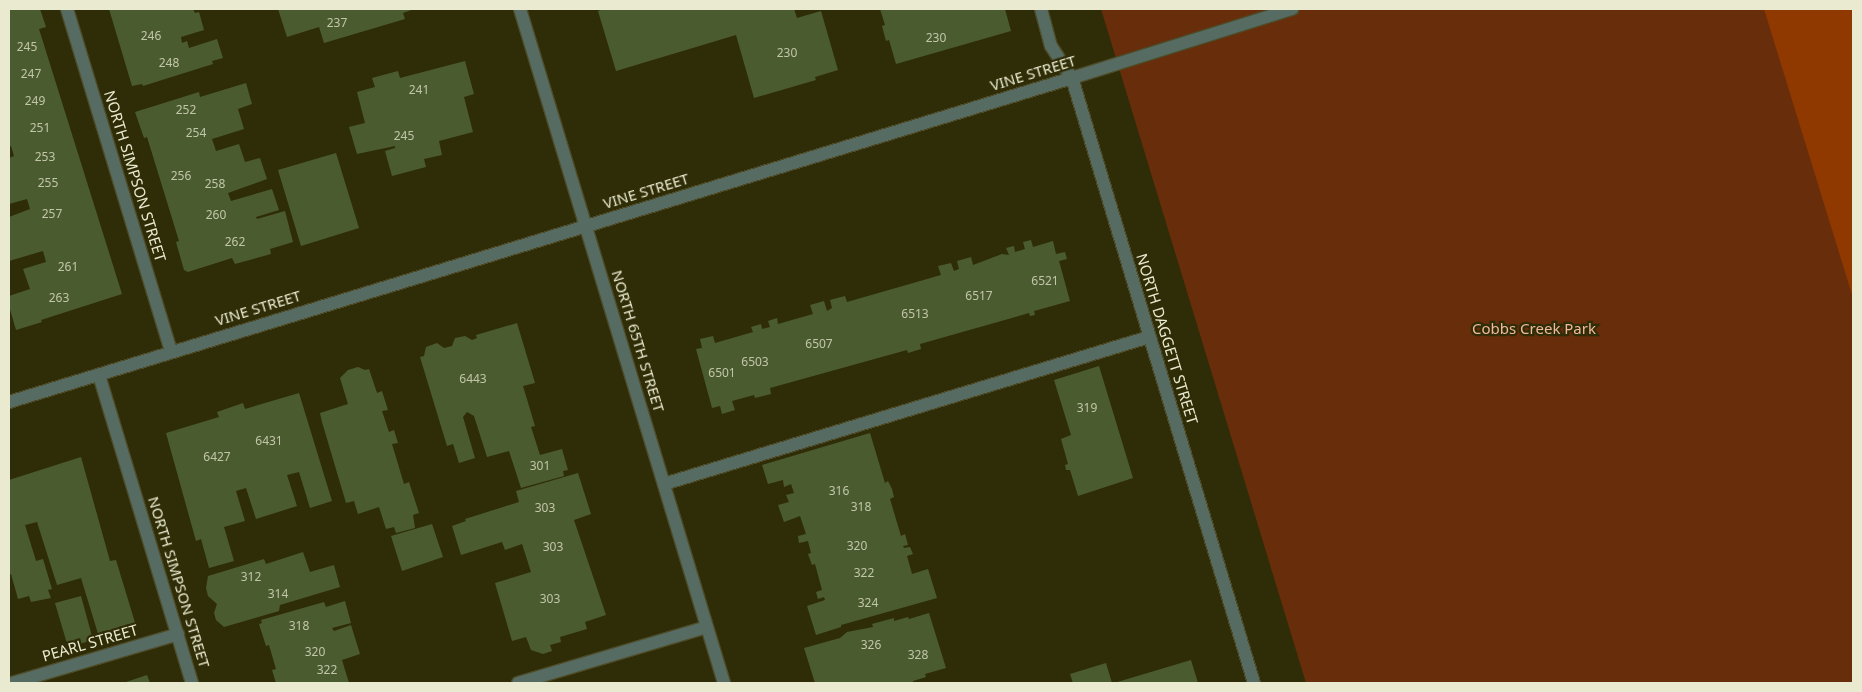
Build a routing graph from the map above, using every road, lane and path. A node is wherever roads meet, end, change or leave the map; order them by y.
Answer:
1 (67, 9) edge
2 (520, 9) edge
3 (1041, 9) edge
4 (1292, 9) edge
5 (1072, 78) junction
6 (586, 226) junction
7 (1150, 338) junction
8 (171, 352) junction
9 (99, 375) junction
10 (9, 402) edge
11 (664, 484) junction
12 (707, 627) junction
13 (178, 634) junction
14 (12, 683) edge
15 (192, 683) edge
16 (518, 683) edge
17 (724, 683) edge
18 (1254, 683) edge

1 - 8 street, NORTH SIMPSON STREET
2 - 6 street, NORTH 65TH STREET
3 - 5 street, NORTH DAGGETT STREET
4 - 5 street, VINE STREET
5 - 6 street, VINE STREET
5 - 7 street, NORTH DAGGETT STREET
6 - 8 street, VINE STREET
6 - 11 street, NORTH 65TH STREET
7 - 11 street
7 - 18 street, NORTH DAGGETT STREET
8 - 9 street, VINE STREET
9 - 10 street, VINE STREET
9 - 13 street, NORTH SIMPSON STREET
11 - 12 street, NORTH 65TH STREET
12 - 16 street
12 - 17 street, NORTH 65TH STREET
13 - 14 street, PEARL STREET
13 - 15 street, NORTH SIMPSON STREET

